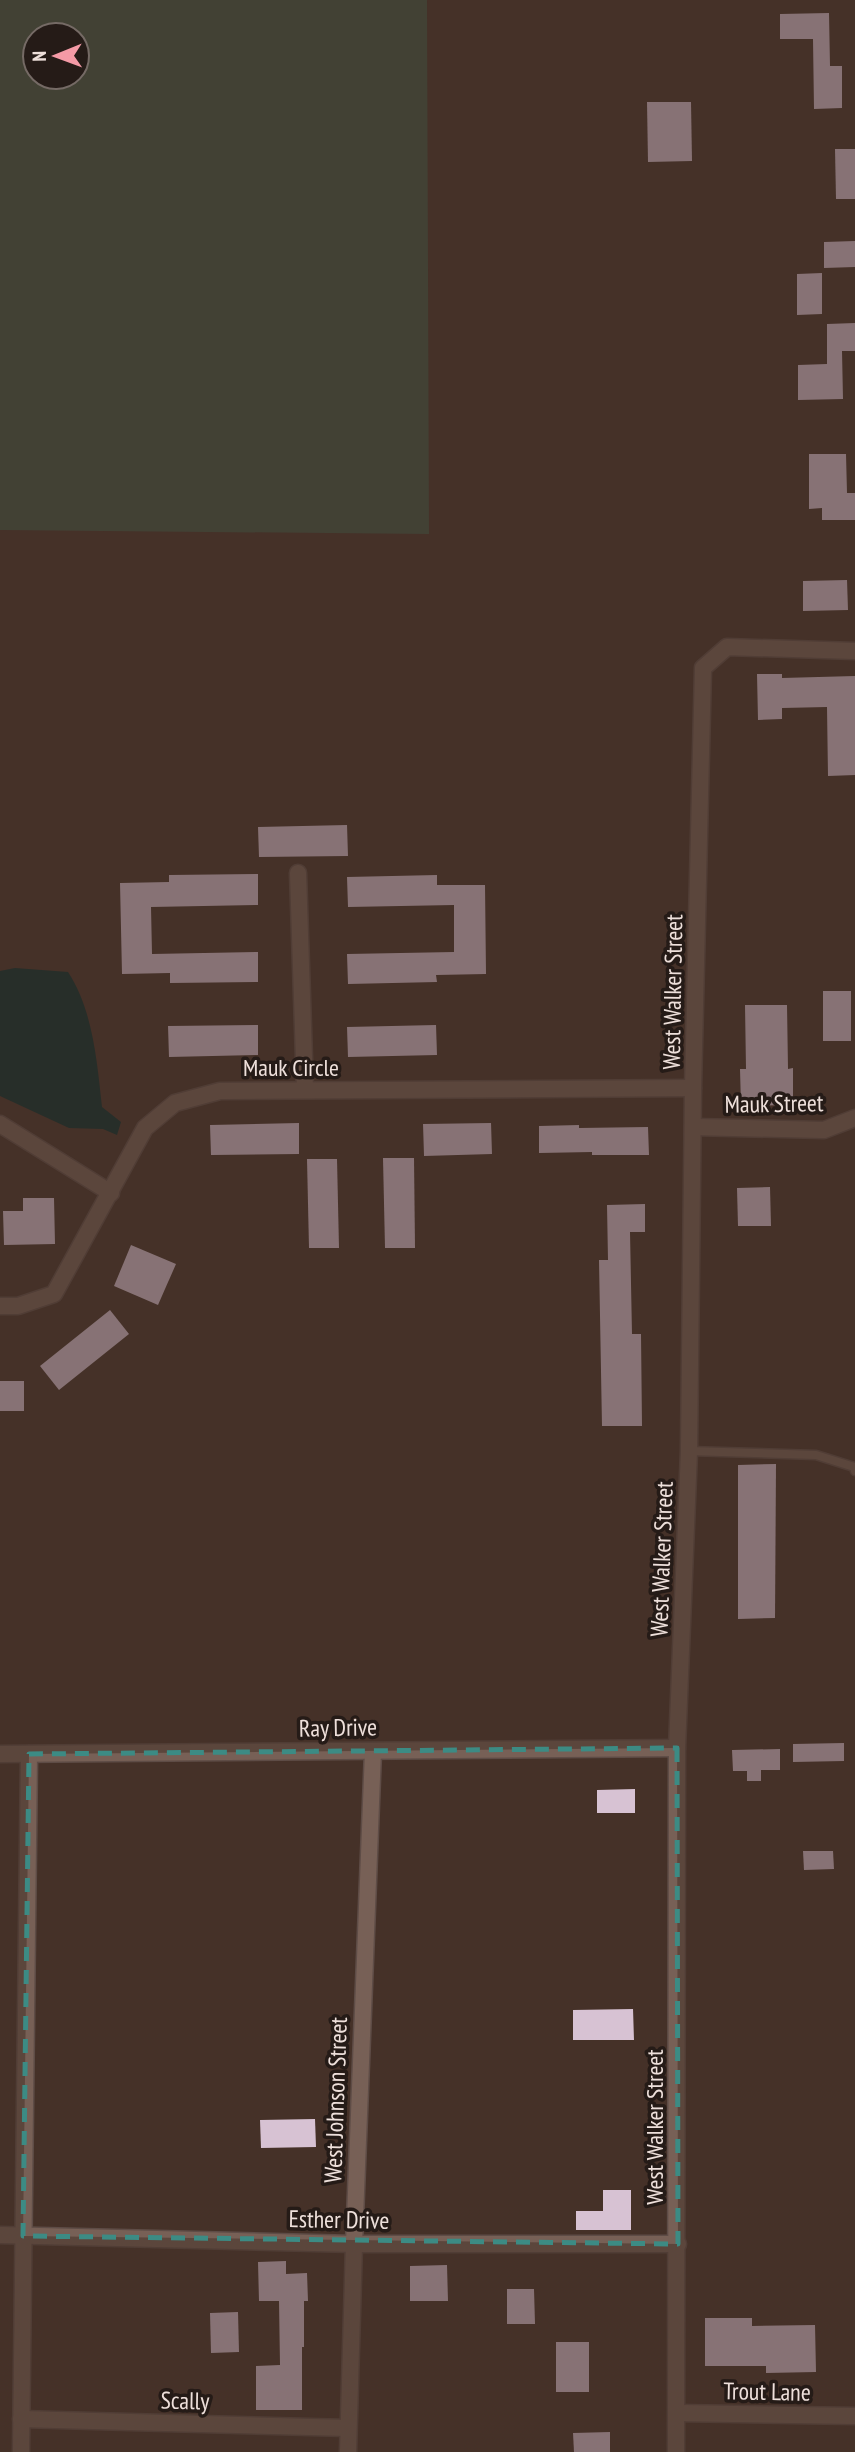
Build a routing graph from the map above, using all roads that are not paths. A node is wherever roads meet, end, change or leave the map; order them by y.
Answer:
1 (855, 651) edge
2 (298, 873) dead end
3 (694, 1088) junction
4 (305, 1090) junction
5 (855, 1118) edge
6 (0, 1124) edge
7 (693, 1127) junction
8 (111, 1193) junction
9 (0, 1306) edge
10 (689, 1451) junction
11 (855, 1468) edge
12 (677, 1748) junction
13 (373, 1751) junction
14 (0, 1754) edge
15 (29, 1754) junction
16 (0, 2235) edge
17 (23, 2235) junction
18 (354, 2244) junction
19 (678, 2244) junction
20 (678, 2413) junction
21 (855, 2416) edge
22 (21, 2419) junction
23 (348, 2428) junction
24 (21, 2452) edge
25 (348, 2452) edge
26 (676, 2452) edge

1 - 3 street, West Walker Street
2 - 4 street
3 - 4 street, Mauk Circle
3 - 7 street, West Walker Street
4 - 8 street, Mauk Circle
5 - 7 street, Mauk Street
6 - 8 street
7 - 10 street, West Walker Street
8 - 9 street, Mauk Circle
10 - 11 lane
10 - 12 street, West Walker Street
12 - 13 street, Ray Drive
12 - 19 street, West Walker Street
13 - 15 street, Ray Drive
13 - 18 street, West Johnson Street
14 - 15 street, Ray Drive
15 - 17 street
16 - 17 street, Esther Drive
17 - 18 street, Esther Drive
17 - 22 street
18 - 19 street, Esther Drive
18 - 23 street, West Johnson Street
19 - 20 street, West Walker Street
20 - 21 street, Trout Lane
20 - 26 street, West Walker Street
22 - 23 street, Scally
22 - 24 street
23 - 25 street, West Johnson Street

